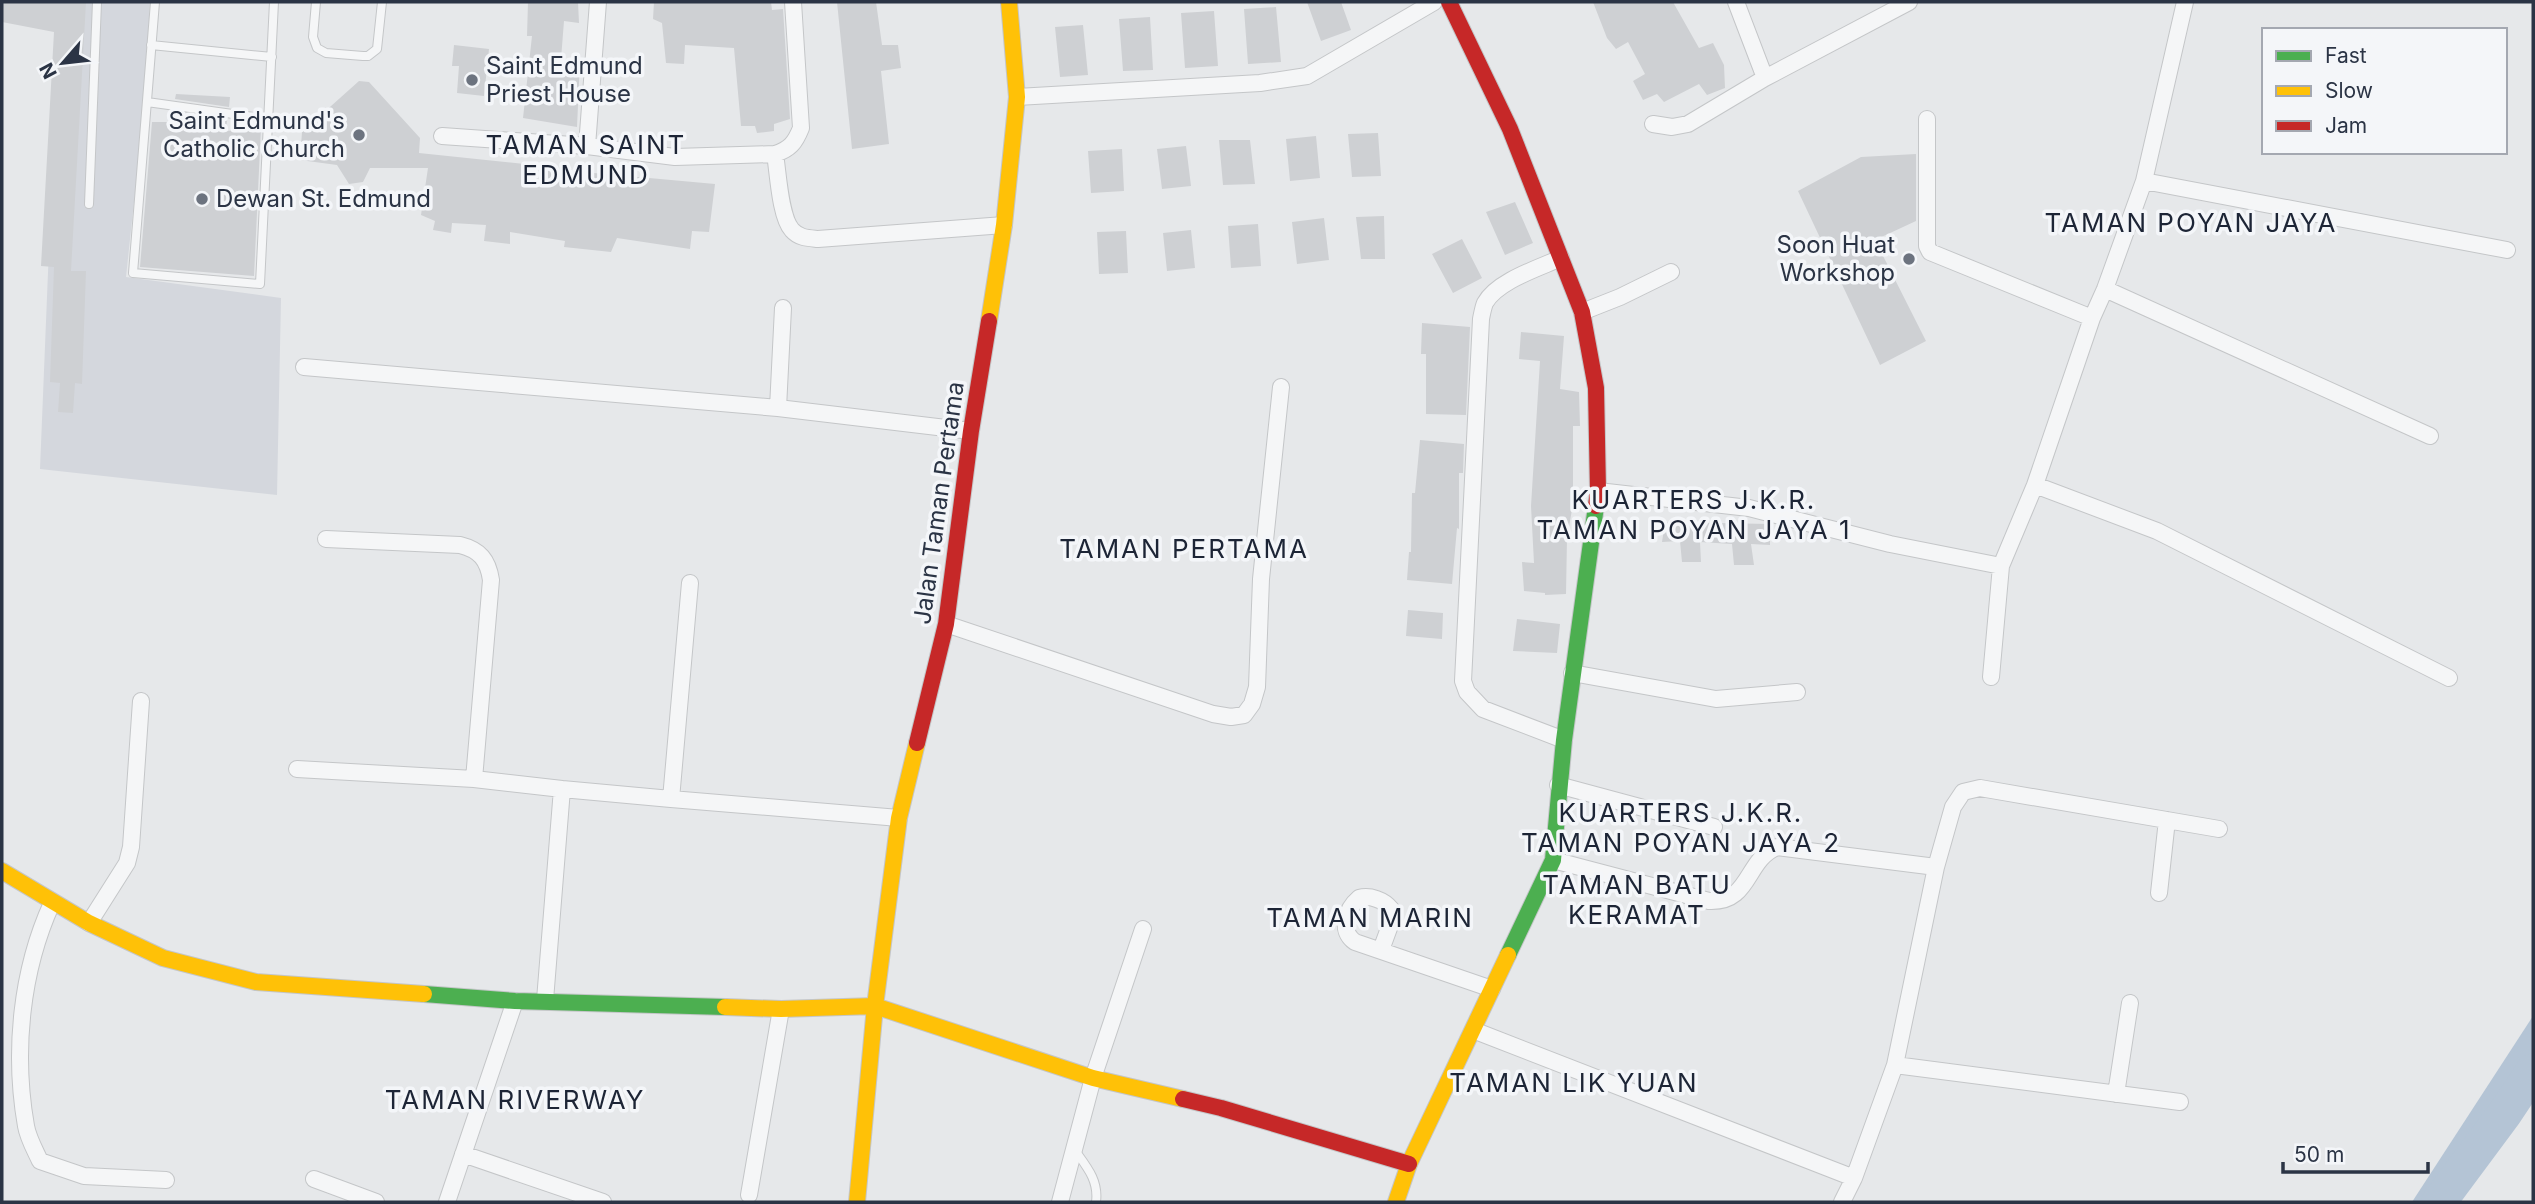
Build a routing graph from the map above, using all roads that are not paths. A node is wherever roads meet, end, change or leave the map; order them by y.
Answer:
1 (97, 2) edge
2 (155, 2) edge
3 (274, 2) edge
4 (316, 2) edge
5 (382, 2) edge
6 (598, 2) edge
7 (793, 2) edge
8 (1009, 2) edge
9 (1434, 2) edge
10 (1449, 2) edge
11 (1736, 2) edge
12 (1909, 2) edge
13 (2185, 2) edge
14 (151, 45) junction
15 (272, 57) junction
16 (1765, 78) junction
17 (1017, 97) junction
18 (147, 102) junction
19 (269, 119) junction
20 (1927, 119) dead end
21 (1653, 124) dead end
22 (442, 136) dead end
23 (587, 146) junction
24 (775, 154) junction
25 (2144, 181) junction
26 (89, 204) dead end
27 (1004, 225) junction
28 (2507, 250) dead end
29 (1561, 258) junction
30 (1671, 272) dead end
31 (2105, 289) junction
32 (783, 308) dead end
33 (1582, 312) junction
34 (2092, 318) junction
35 (304, 367) dead end
36 (1281, 387) dead end
37 (778, 408) junction
38 (971, 431) junction
39 (2430, 436) dead end
40 (2035, 485) junction
41 (1598, 491) junction
42 (326, 539) dead end
43 (2001, 566) junction
44 (690, 583) dead end
45 (946, 624) junction
46 (1572, 673) junction
47 (1991, 677) dead end
48 (2449, 678) dead end
49 (1797, 692) dead end
50 (141, 701) dead end
51 (1563, 740) junction
52 (298, 769) dead end
53 (474, 779) junction
54 (1558, 785) junction
55 (562, 789) junction
56 (671, 799) junction
57 (899, 818) junction
58 (2167, 820) junction
59 (1714, 827) dead end
60 (2219, 829) dead end
61 (1553, 860) junction
62 (1936, 867) junction
63 (2, 871) edge
64 (2159, 893) dead end
65 (51, 903) junction
66 (89, 923) junction
67 (1143, 929) dead end
68 (1381, 950) dead end
69 (1492, 989) junction
70 (545, 1000) junction
71 (514, 1001) junction
72 (2130, 1003) dead end
73 (875, 1006) junction
74 (781, 1009) junction
75 (1473, 1030) junction
76 (1895, 1065) junction
77 (1093, 1078) junction
78 (2116, 1094) junction
79 (2180, 1102) dead end
80 (1073, 1149) junction
81 (464, 1154) junction
82 (1409, 1164) junction
83 (1854, 1178) junction
84 (314, 1179) dead end
85 (166, 1180) dead end
86 (749, 1195) dead end
87 (376, 1202) edge
88 (447, 1202) edge
89 (603, 1202) edge
90 (857, 1202) edge
91 (1060, 1202) edge
92 (1096, 1202) edge
93 (1396, 1202) edge
94 (1842, 1202) edge

1 - 26 lane
2 - 14 lane
3 - 15 lane
4 - 5 lane
6 - 23 street
7 - 24 street
8 - 17 street, Jalan Taman Pertama
9 - 17 street
10 - 29 street
11 - 16 street
12 - 16 street
13 - 25 street
14 - 15 lane
14 - 18 lane
15 - 19 lane
16 - 21 street
17 - 27 street, Jalan Taman Pertama
18 - 19 lane
18 - 19 lane
20 - 34 street
22 - 23 street
23 - 24 street
24 - 27 street
25 - 28 street
25 - 31 street
27 - 38 street, Jalan Taman Pertama
29 - 33 street
29 - 51 street
30 - 33 street
31 - 34 street
31 - 39 street
32 - 37 street
33 - 41 street
34 - 40 street
35 - 37 street
36 - 45 street
37 - 38 street
38 - 45 street, Jalan Taman Pertama
40 - 43 street
40 - 48 street
41 - 43 street
41 - 46 street
42 - 53 street
43 - 47 street
44 - 56 street
45 - 57 street, Jalan Taman Pertama
46 - 49 street
46 - 51 street
50 - 66 street
51 - 54 street
52 - 53 street
53 - 55 street
54 - 59 street
54 - 61 street
55 - 56 street
55 - 70 street
56 - 57 street
57 - 73 street, Jalan Taman Pertama
58 - 60 street
58 - 62 street
58 - 64 street
61 - 62 street
61 - 69 street
62 - 76 street
63 - 65 street
65 - 66 street
65 - 85 street
66 - 71 street
67 - 77 street
68 - 69 street
69 - 75 street
70 - 71 street
70 - 74 street
71 - 81 street
72 - 78 street
73 - 74 street
73 - 77 street
73 - 90 street, Jalan Taman Pertama
74 - 86 street
75 - 82 street
75 - 83 street
76 - 78 street
76 - 83 street
77 - 80 street
77 - 82 street
78 - 79 street
80 - 91 street
80 - 92 lane
81 - 88 street
81 - 89 street
82 - 93 street
83 - 94 street
84 - 87 street

